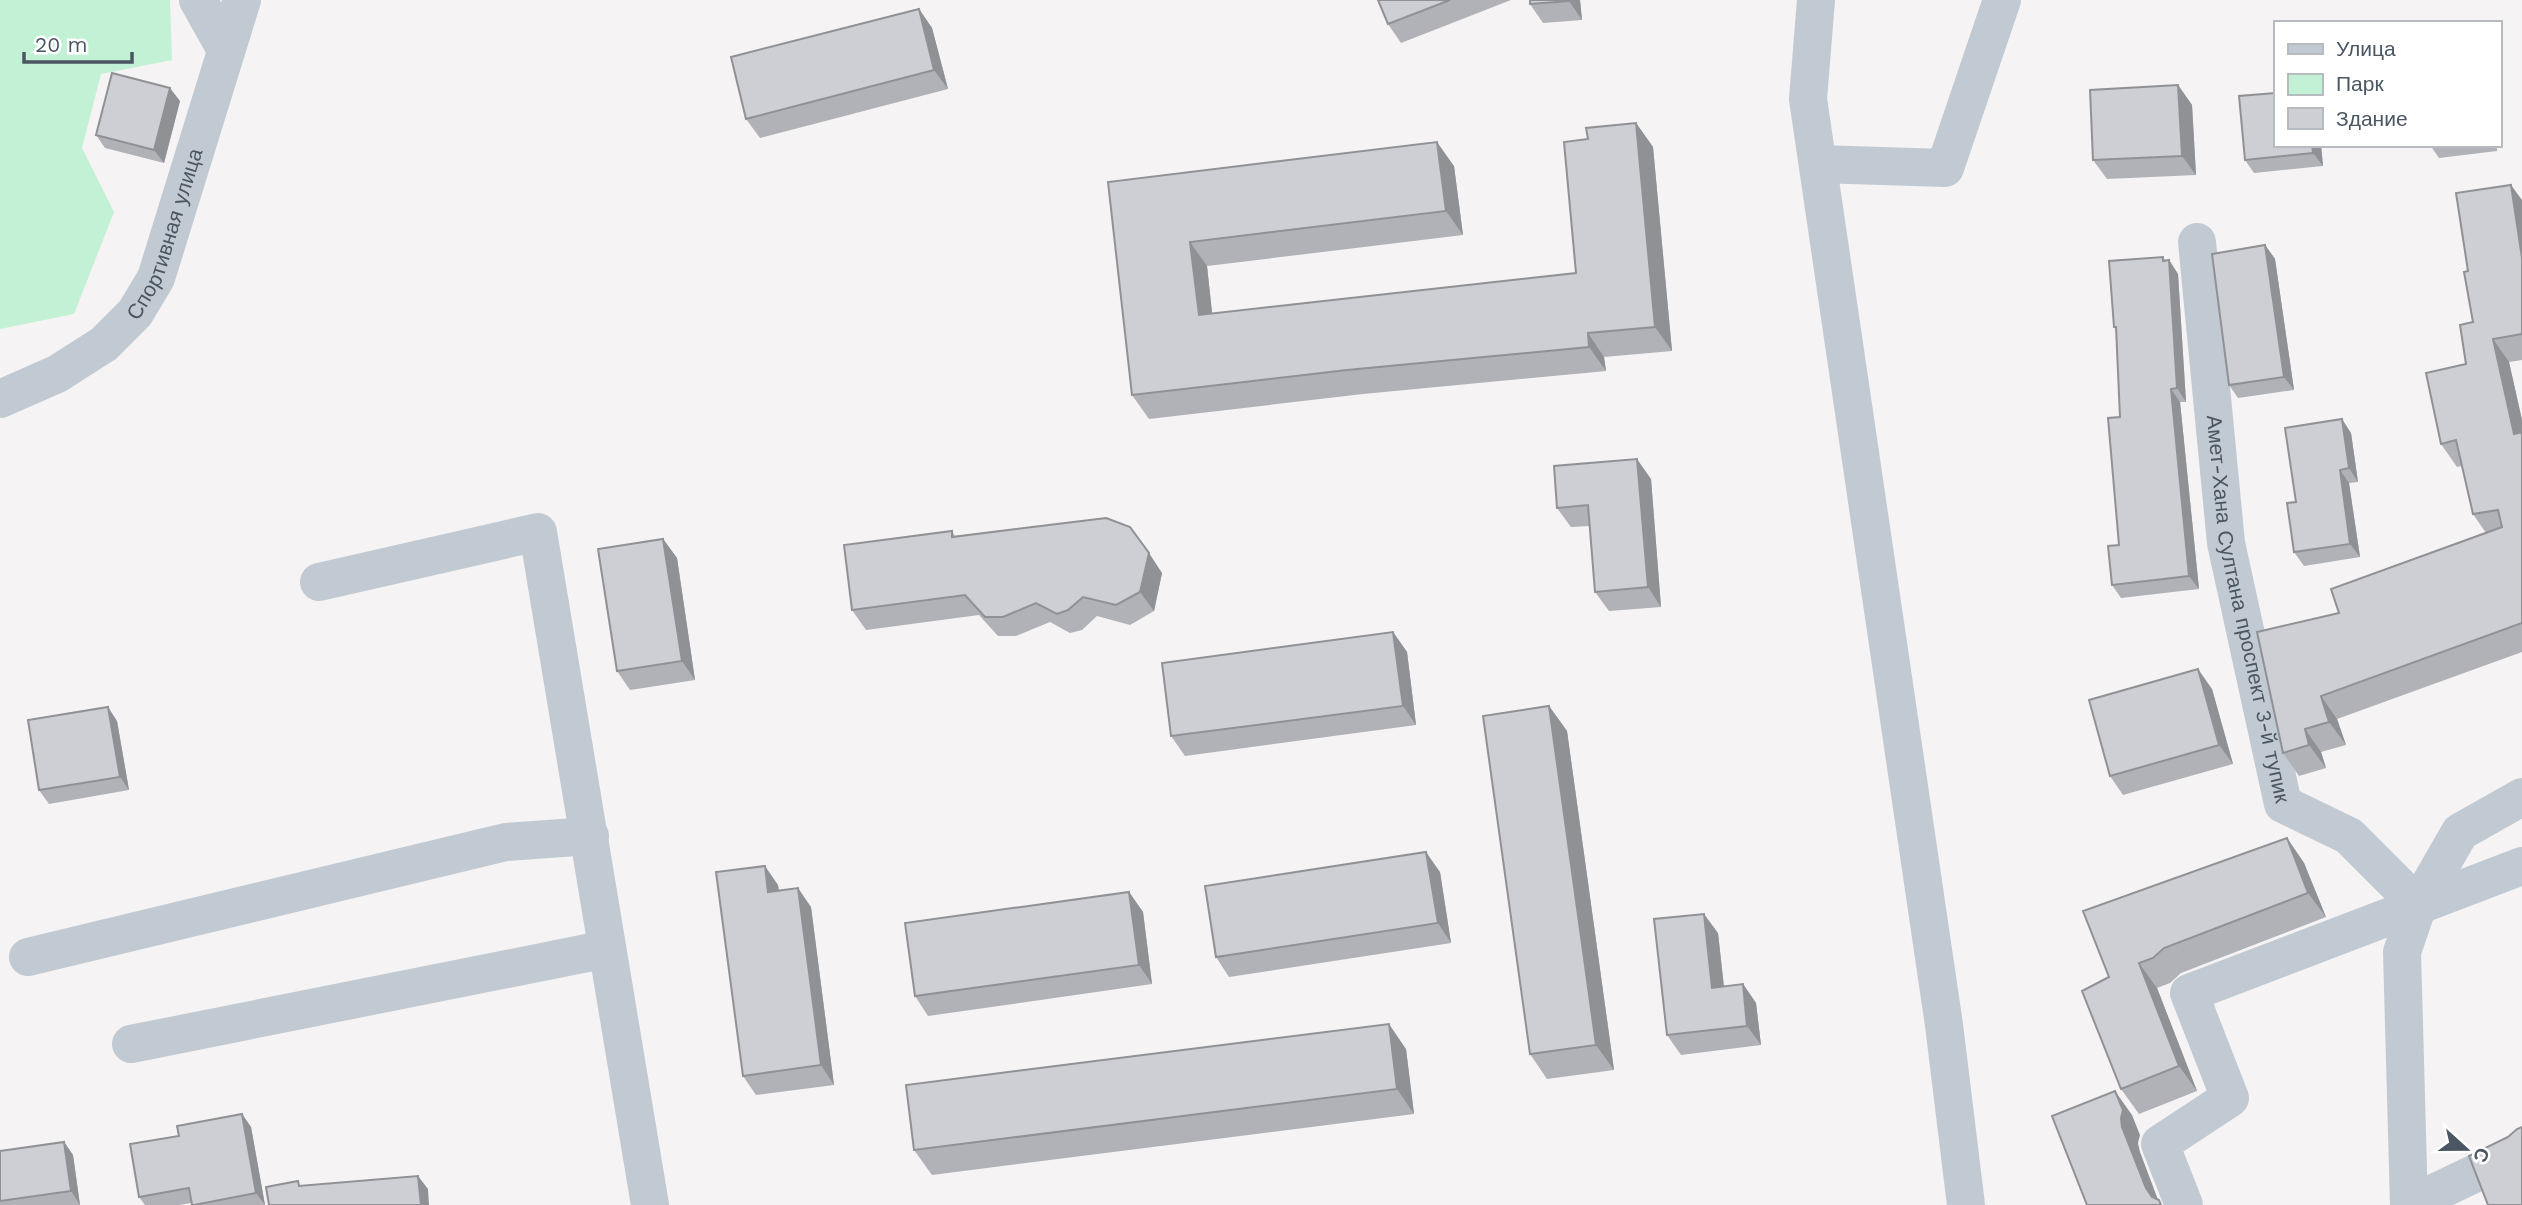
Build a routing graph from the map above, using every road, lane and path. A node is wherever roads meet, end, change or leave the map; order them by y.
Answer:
1 (198, 0) edge
2 (242, 0) edge
3 (1816, 0) edge
4 (2002, 0) edge
5 (226, 50) junction
6 (1818, 164) junction
7 (2197, 242) dead end
8 (0, 399) edge
9 (319, 582) dead end
10 (2522, 797) edge
11 (590, 836) junction
12 (2522, 866) edge
13 (2418, 905) junction
14 (607, 949) junction
15 (28, 957) dead end
16 (131, 1044) dead end
17 (2522, 1151) edge
18 (650, 1205) edge
19 (1966, 1205) edge
20 (2185, 1205) edge
21 (2409, 1205) edge

1 - 5 street
2 - 5 street, Спортивная улица
3 - 6 street
4 - 6 street
5 - 8 street, Спортивная улица
6 - 19 street
7 - 13 street, Амет-Хана Султана проспект 3-й тупик
9 - 11 street
10 - 13 street
11 - 14 street
11 - 15 street
12 - 13 street
13 - 20 street
13 - 21 street
14 - 16 street
14 - 18 street
17 - 21 street

